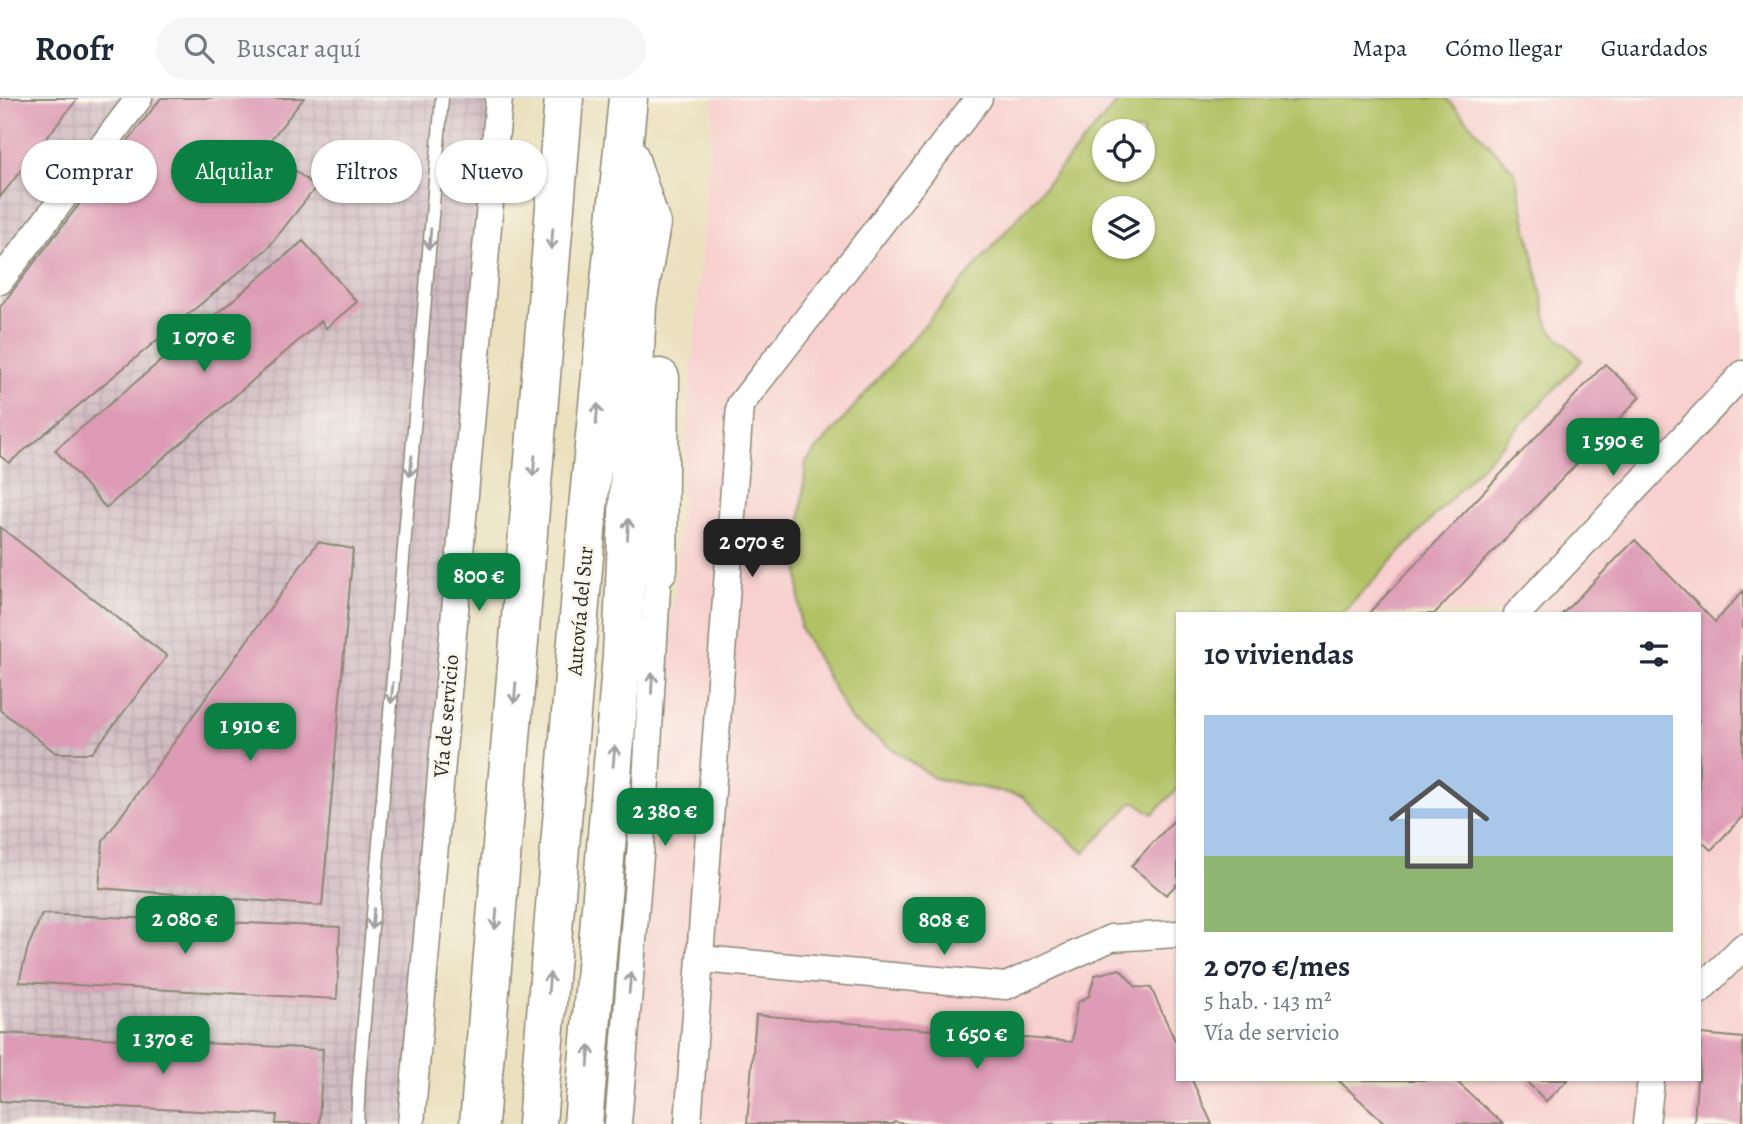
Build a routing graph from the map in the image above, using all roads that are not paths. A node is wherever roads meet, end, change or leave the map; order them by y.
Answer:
1 (139, 98) edge
2 (442, 98) edge
3 (499, 98) edge
4 (564, 98) edge
5 (628, 98) edge
6 (979, 98) edge
7 (623, 142) junction
8 (651, 224) junction
9 (0, 281) edge
10 (1743, 374) edge
11 (658, 569) joint
12 (1519, 612) edge
13 (1176, 934) edge
14 (1743, 947) edge
15 (701, 960) junction
16 (1701, 989) edge
17 (1651, 1081) edge
18 (358, 1124) edge
19 (411, 1124) edge
20 (479, 1124) edge
21 (537, 1124) edge
22 (583, 1124) edge
23 (618, 1124) edge
24 (688, 1124) edge
25 (1646, 1124) edge

1 - 9 street
2 -> 18 lane
3 - 19 street, Vía de servicio
4 -> 20 highway
5 - 7 highway, Autovía del Sur
6 - 15 street
7 - 8 highway
21 -> 7 highway, Autovía del Sur
8 - 11 highway
22 -> 8 highway
10 - 12 street
23 -> 11 street
13 - 15 street
14 - 16 street
15 - 24 street
17 - 25 street

